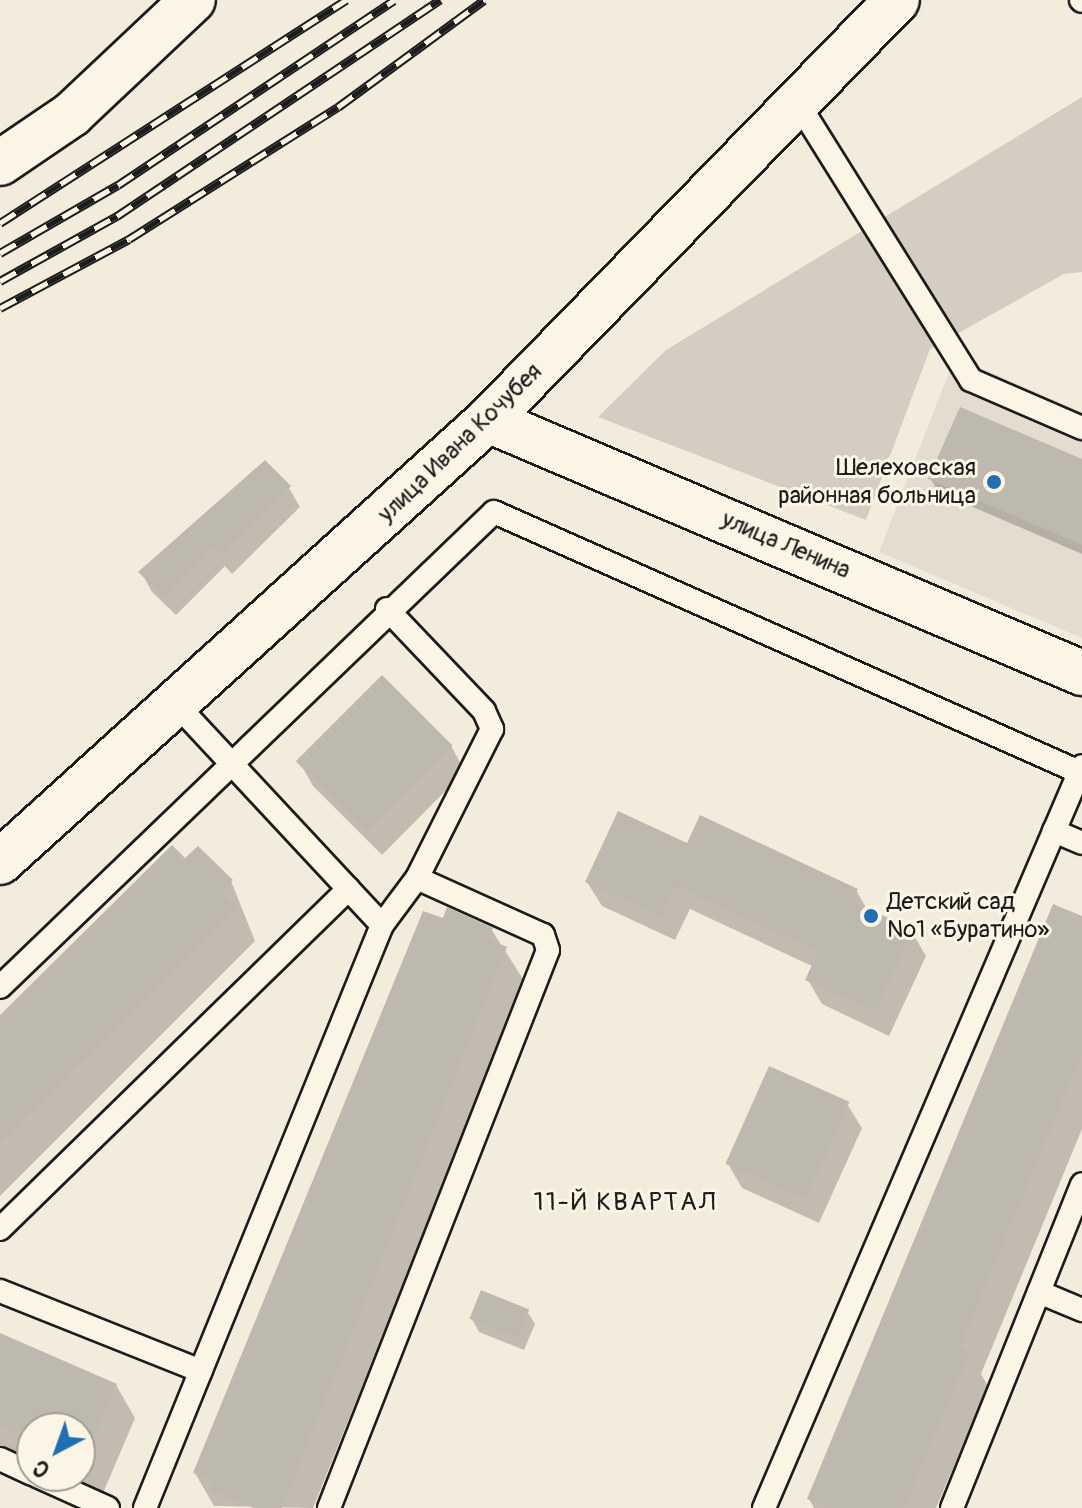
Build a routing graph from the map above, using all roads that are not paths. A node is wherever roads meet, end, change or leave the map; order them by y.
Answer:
1 (193, 0) edge
2 (897, 0) edge
3 (796, 100) junction
4 (0, 163) edge
5 (488, 420) junction
6 (1082, 428) edge
7 (387, 609) junction
8 (1082, 673) edge
9 (177, 705) junction
10 (232, 761) junction
11 (1081, 769) edge
12 (1054, 831) junction
13 (1082, 843) edge
14 (0, 862) edge
15 (417, 878) junction
16 (349, 889) junction
17 (382, 925) junction
18 (0, 987) edge
19 (1082, 1184) edge
20 (0, 1229) edge
21 (0, 1291) edge
22 (1039, 1292) junction
23 (1082, 1310) edge
24 (201, 1371) junction
25 (73, 1492) edge
26 (149, 1507) edge
27 (108, 1508) edge
28 (329, 1508) edge
29 (764, 1508) edge
30 (952, 1508) edge

1 - 4 street
2 - 3 street, улица Ивана Кочубея
3 - 5 street, улица Ивана Кочубея
3 - 6 lane
5 - 8 street, улица Ленина
5 - 9 street, улица Ивана Кочубея
7 - 10 lane
7 - 11 lane
7 - 15 lane
9 - 10 lane
9 - 14 street, улица Ивана Кочубея
10 - 16 lane
10 - 18 lane
11 - 12 lane
12 - 13 lane
12 - 29 lane
15 - 17 lane
15 - 28 lane
16 - 17 lane
16 - 20 lane
17 - 24 lane
19 - 22 lane
21 - 24 lane
22 - 23 lane
22 - 30 lane
24 - 26 lane
25 - 27 lane

